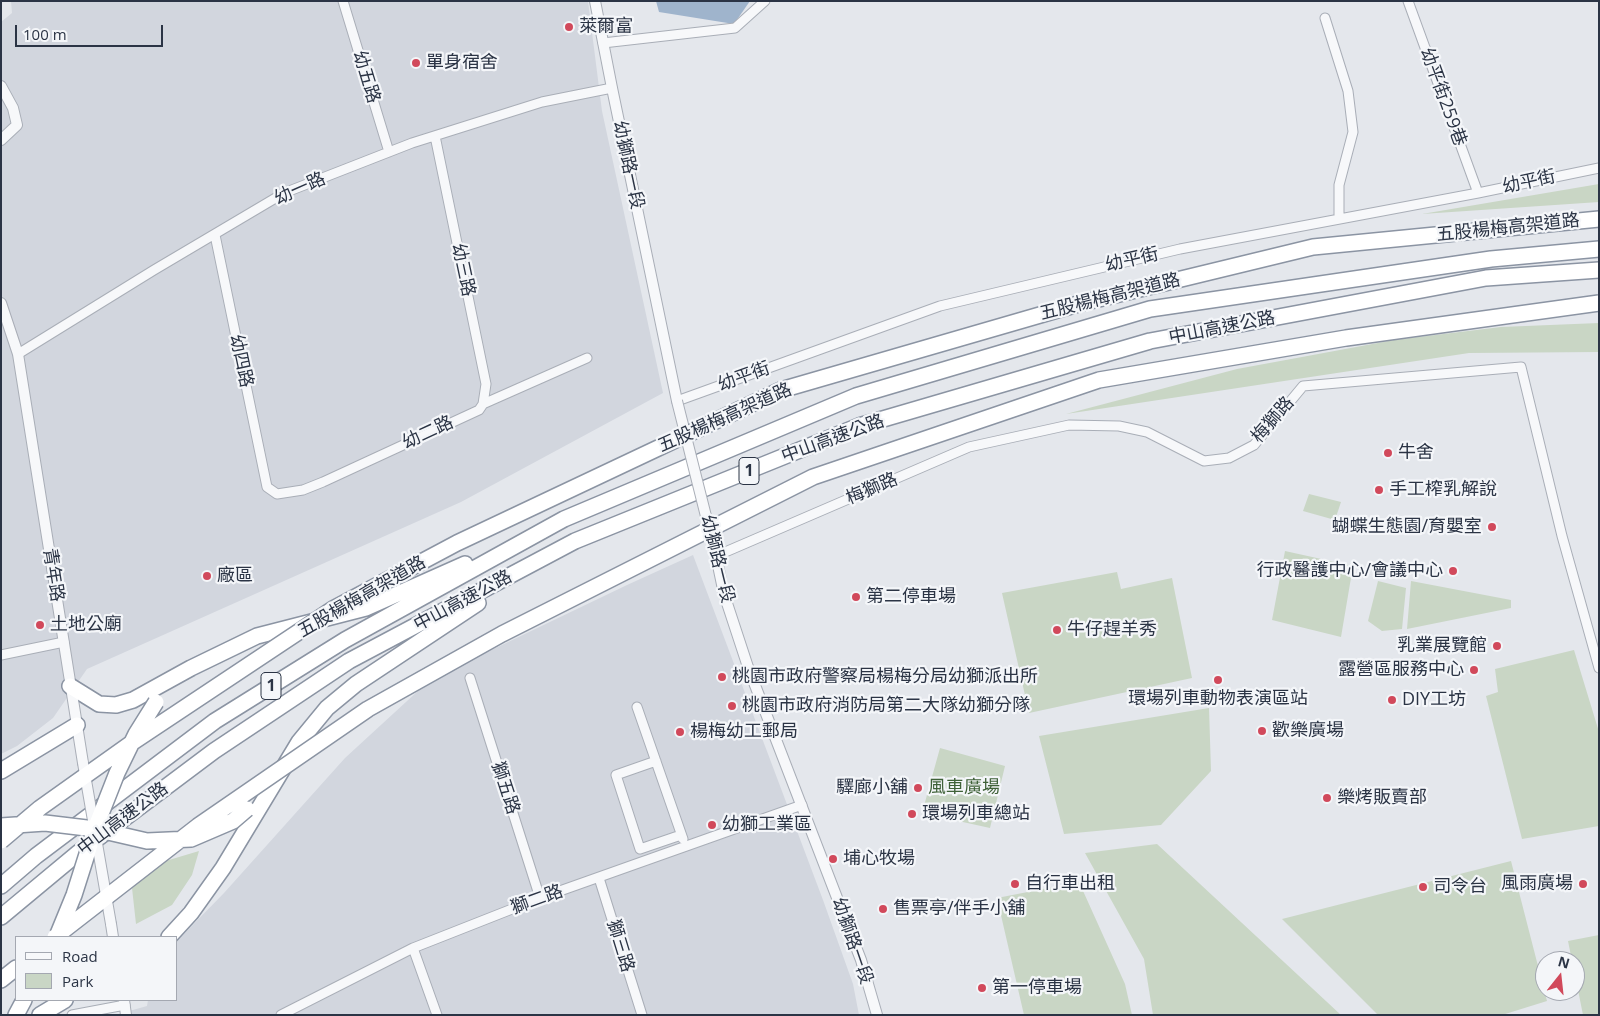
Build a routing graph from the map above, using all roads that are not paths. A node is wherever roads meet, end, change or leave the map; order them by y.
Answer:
1 (343, 1) edge
2 (595, 1) edge
3 (764, 1) edge
4 (1408, 1) edge
5 (1325, 18) dead end
6 (603, 42) junction
7 (1, 86) edge
8 (612, 88) junction
9 (435, 136) junction
10 (1, 140) edge
11 (389, 152) junction
12 (1599, 168) edge
13 (1478, 192) junction
14 (1339, 219) junction
15 (1599, 219) edge
16 (215, 235) junction
17 (1599, 249) edge
18 (1599, 270) edge
19 (1599, 303) edge
20 (1, 304) edge
21 (18, 354) junction
22 (587, 358) dead end
23 (677, 401) junction
24 (483, 404) junction
25 (267, 487) joint
26 (564, 519) junction
27 (551, 555) junction
28 (716, 556) junction
29 (64, 642) junction
30 (1, 655) edge
31 (191, 668) junction
32 (1599, 668) edge
33 (470, 678) dead end
34 (70, 686) junction
35 (637, 707) dead end
36 (77, 725) junction
37 (656, 760) junction
38 (1, 771) edge
39 (270, 790) junction
40 (802, 805) junction
41 (1, 826) edge
42 (95, 829) junction
43 (681, 835) junction
44 (1, 841) edge
45 (685, 847) junction
46 (599, 878) junction
47 (1, 886) edge
48 (540, 898) junction
49 (1, 918) edge
50 (56, 936) edge
51 (57, 936) edge
52 (113, 936) edge
53 (170, 936) edge
54 (413, 948) junction
55 (15, 969) edge
56 (1, 980) edge
57 (62, 1001) edge
58 (125, 1006) edge
59 (40, 1015) edge
60 (72, 1015) edge
61 (281, 1015) edge
62 (437, 1015) edge
63 (642, 1015) edge
64 (877, 1015) edge

1 - 11 street, 幼五路
2 - 6 street, 幼獅路一段
3 - 6 street
4 - 13 street, 幼平街259巷
5 - 14 street
6 - 8 street, 幼獅路一段
7 - 10 street
8 - 9 street, 幼一路
8 - 23 street, 幼獅路一段
9 - 11 street, 幼一路
9 - 24 street, 幼三路
11 - 16 street, 幼一路
12 - 13 street, 幼平街
13 - 14 street, 幼平街
14 - 23 street, 幼平街
15 - 44 highway, 五股楊梅高架道路 / 1, bridge
16 - 21 street, 幼一路
16 - 25 street, 幼四路
17 - 26 highway, 中山高速公路 / 1
18 - 27 highway, 中山高速公路 / 1
19 - 51 highway, 1, bridge
20 - 21 street, 青年路
21 - 29 street, 青年路
22 - 24 street, 幼二路
23 - 28 street, 幼獅路一段, bridge
24 - 25 street, 幼二路
26 - 31 highway
26 - 47 highway, 中山高速公路 / 1
27 - 39 highway
27 - 49 highway, 中山高速公路 / 1
28 - 32 street, 梅獅路
28 - 40 street, 幼獅路一段
29 - 30 street
29 - 34 street, 青年路
31 - 34 highway
31 - 42 highway, bridge
33 - 48 street, 獅五路
34 - 36 street, 青年路
35 - 37 street
36 - 38 highway
36 - 42 street, 青年路, bridge
37 - 43 street
37 - 43 street
39 - 42 highway, bridge
39 - 53 highway
40 - 45 street, 獅二路
40 - 64 street, 幼獅路一段
41 - 42 highway, bridge
42 - 50 highway, bridge
42 - 52 street, 青年路, bridge
43 - 45 street
45 - 46 street, 獅二路
46 - 48 street, 獅二路
46 - 63 street, 獅三路
48 - 54 street, 獅二路
54 - 61 street, 獅二路
54 - 62 street
55 - 56 highway
57 - 59 highway
58 - 60 street

